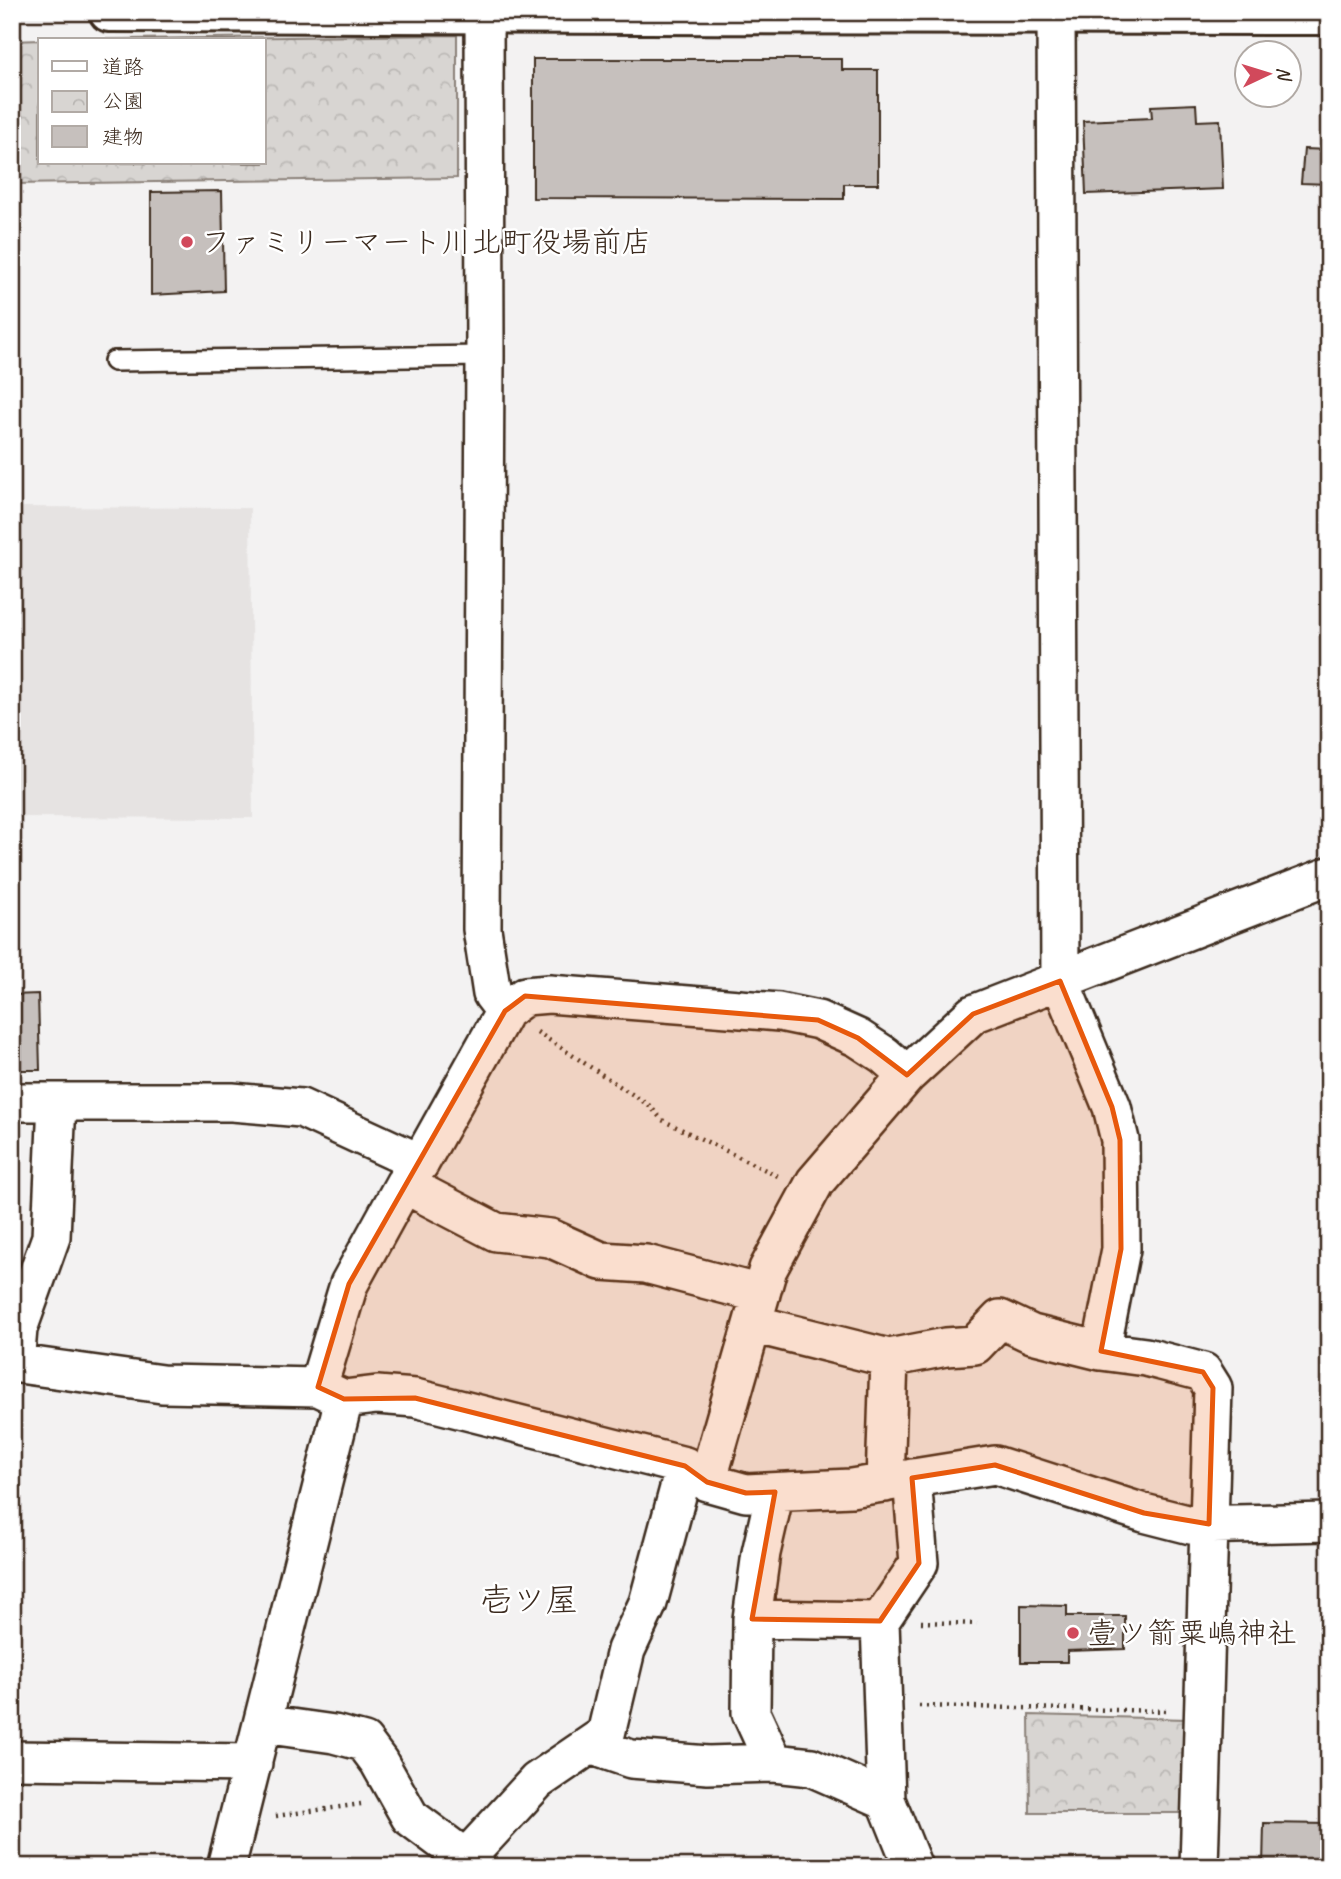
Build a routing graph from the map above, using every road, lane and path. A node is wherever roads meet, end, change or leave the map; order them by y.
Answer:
1 (109, 12) edge
2 (484, 13) edge
3 (1056, 13) edge
4 (1329, 15) edge
5 (485, 356) junction
6 (114, 361) dead end
7 (1329, 876) edge
8 (1060, 981) junction
9 (505, 1011) junction
10 (907, 1075) junction
11 (12, 1102) edge
12 (57, 1102) junction
13 (412, 1174) junction
14 (810, 1191) junction
15 (757, 1309) junction
16 (1101, 1351) junction
17 (890, 1358) junction
18 (14, 1363) edge
19 (331, 1393) junction
20 (696, 1474) junction
21 (899, 1480) junction
22 (775, 1492) junction
23 (1329, 1522) edge
24 (1209, 1524) junction
25 (752, 1619) junction
26 (880, 1621) junction
27 (976, 1624) dead end
28 (883, 1705) junction
29 (1203, 1712) junction
30 (263, 1724) junction
31 (590, 1745) junction
32 (12, 1760) edge
33 (253, 1763) junction
34 (774, 1763) junction
35 (400, 1799) junction
36 (886, 1800) junction
37 (238, 1821) junction
38 (472, 1862) edge
39 (226, 1867) edge
40 (913, 1867) edge
41 (1199, 1867) edge

1 - 2 street
2 - 3 street
2 - 5 street
3 - 4 street
3 - 8 street
5 - 6 lane
5 - 9 street
7 - 8 street
8 - 10 street
8 - 16 street
9 - 10 street
9 - 13 street
9 - 14 path
10 - 14 street
11 - 12 street
12 - 13 street
12 - 18 street
13 - 15 street
13 - 19 street
14 - 15 street
15 - 17 street
15 - 20 street
16 - 17 street
16 - 24 street
17 - 21 street
18 - 19 street
19 - 20 street
19 - 30 street
20 - 22 street
20 - 31 street
21 - 22 street
21 - 24 street
21 - 26 street
22 - 25 street
23 - 24 street
24 - 29 street
25 - 26 street
25 - 34 street
26 - 27 path
26 - 28 street
28 - 29 path
28 - 36 street
29 - 41 street
30 - 33 street
30 - 35 street
31 - 34 street
31 - 38 street
32 - 33 street
33 - 37 street
34 - 36 street
35 - 37 path
35 - 38 street
36 - 40 street
37 - 39 street

